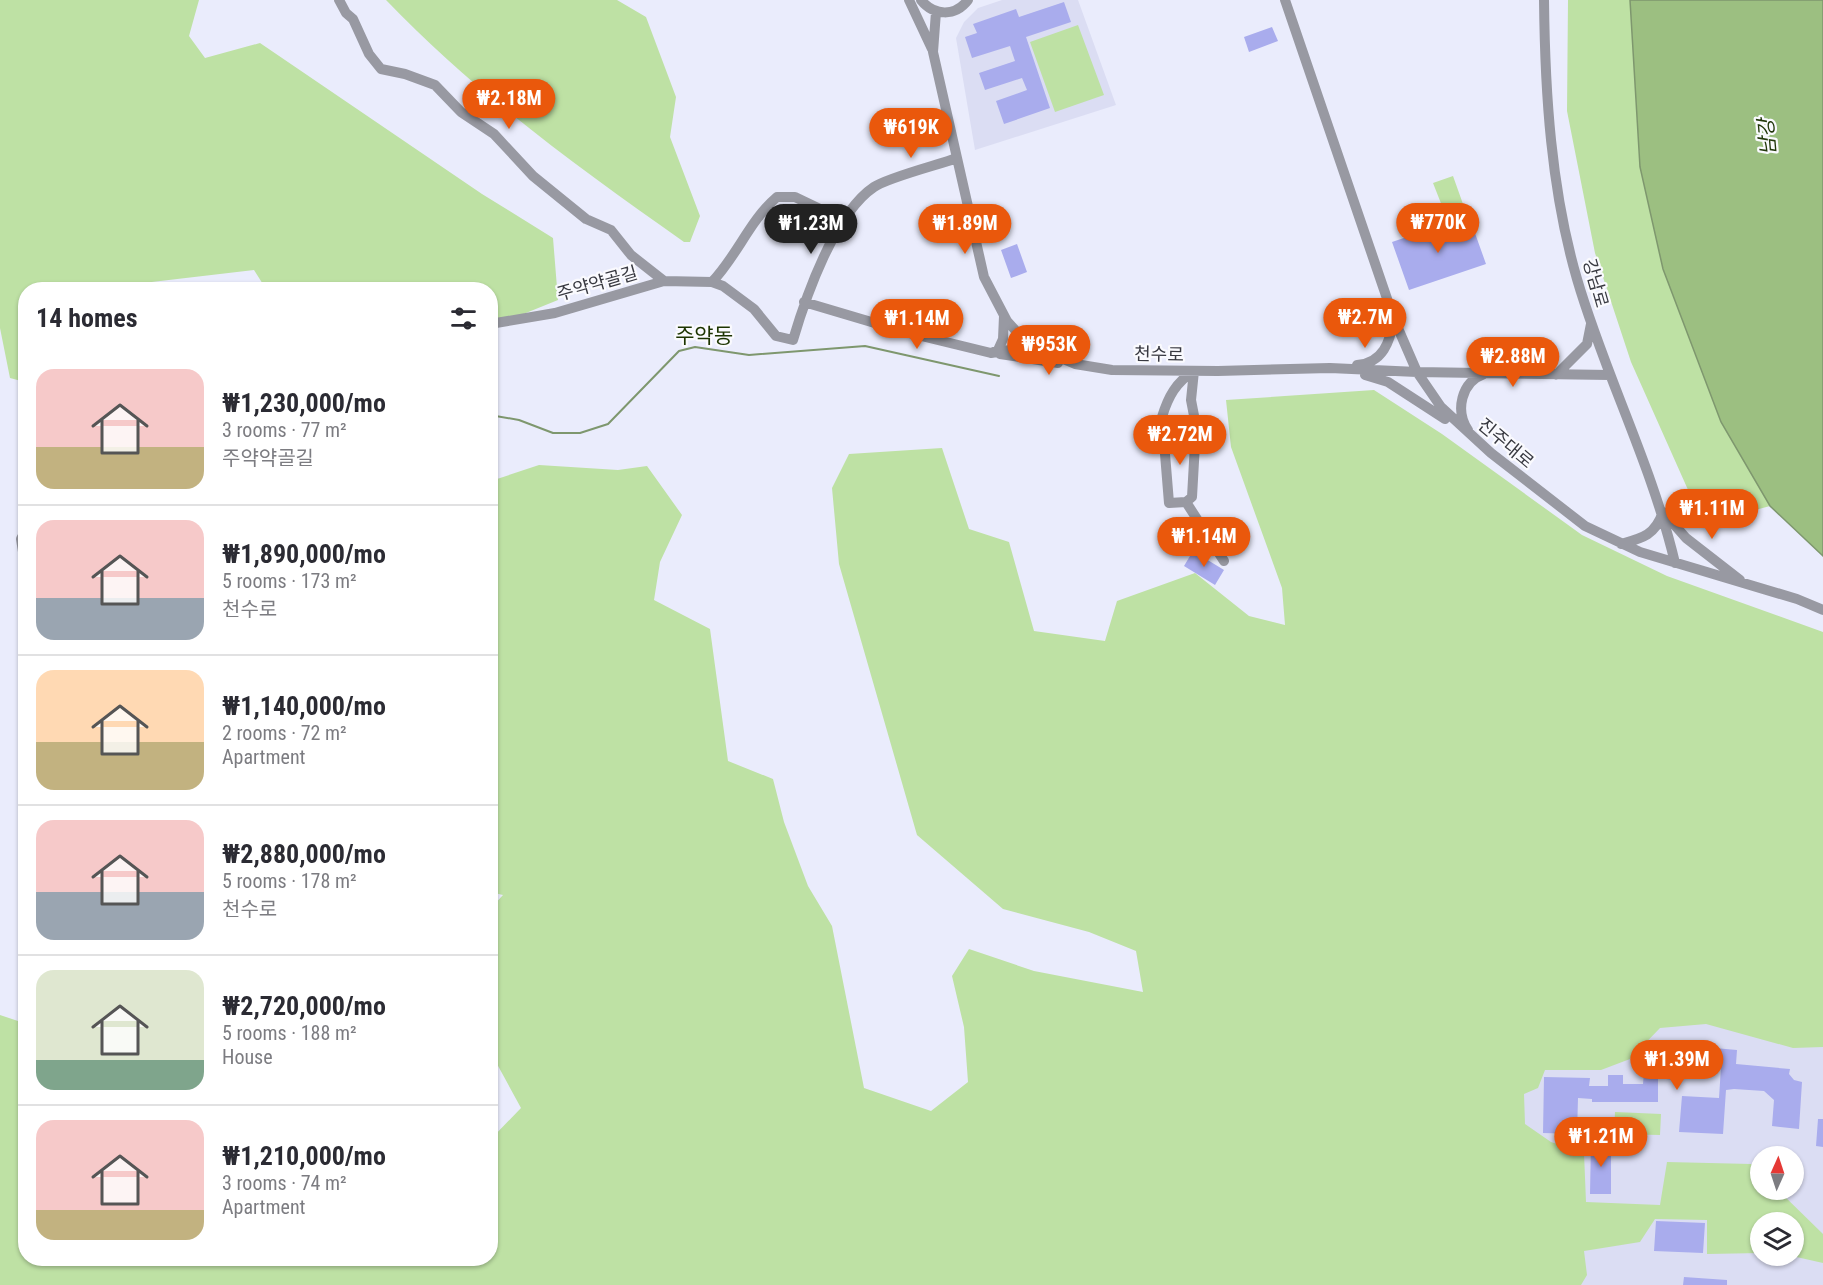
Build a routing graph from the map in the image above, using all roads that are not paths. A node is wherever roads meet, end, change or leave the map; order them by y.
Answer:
1 (339, 0) edge
2 (909, 0) edge
3 (921, 0) edge
4 (968, 0) edge
5 (1285, 0) edge
6 (1544, 0) edge
7 (936, 12) junction
8 (933, 52) junction
9 (957, 158) junction
10 (843, 220) junction
11 (664, 281) junction
12 (712, 282) junction
13 (804, 302) junction
14 (1004, 316) junction
15 (1394, 319) junction
16 (498, 323) edge
17 (1591, 324) junction
18 (1024, 340) junction
19 (991, 353) junction
20 (1330, 368) junction
21 (1112, 370) junction
22 (1194, 371) junction
23 (1417, 372) junction
24 (1487, 373) junction
25 (1556, 375) junction
26 (1610, 375) junction
27 (1475, 440) junction
28 (1186, 502) junction
29 (1663, 511) junction
30 (1621, 544) junction
31 (1224, 561) dead end
32 (1675, 562) junction
33 (1745, 584) junction
34 (1823, 610) edge

1 - 11 street
2 - 8 street
3 - 7 street
4 - 7 street
5 - 15 street, 진주대로
6 - 17 street, 강남로
7 - 8 street, 천수로
8 - 9 street, 천수로
9 - 10 street, 주약약골길
9 - 14 street, 천수로
10 - 12 street
10 - 13 street, 주약약골길
11 - 12 street, 주약약골길
11 - 16 street, 주약약골길
12 - 13 street, 주약약골길
13 - 19 street
14 - 18 street, 천수로
14 - 19 street
15 - 20 street
15 - 23 street, 진주대로
17 - 25 street
17 - 26 street, 강남로
18 - 19 street
18 - 21 street, 천수로
19 - 21 street
20 - 22 street, 천수로
20 - 23 street, 천수로
20 - 27 street
21 - 22 street, 천수로
22 - 28 street
22 - 28 street
23 - 24 street, 천수로
23 - 27 street, 진주대로
24 - 25 street, 천수로
24 - 27 street
25 - 26 street, 천수로
26 - 29 street, 강남로
27 - 30 street, 진주대로
28 - 31 street
29 - 30 street
29 - 32 street, 강남로
29 - 33 street
30 - 32 street, 진주대로
32 - 33 street, 진주대로
33 - 34 street, 진주대로

